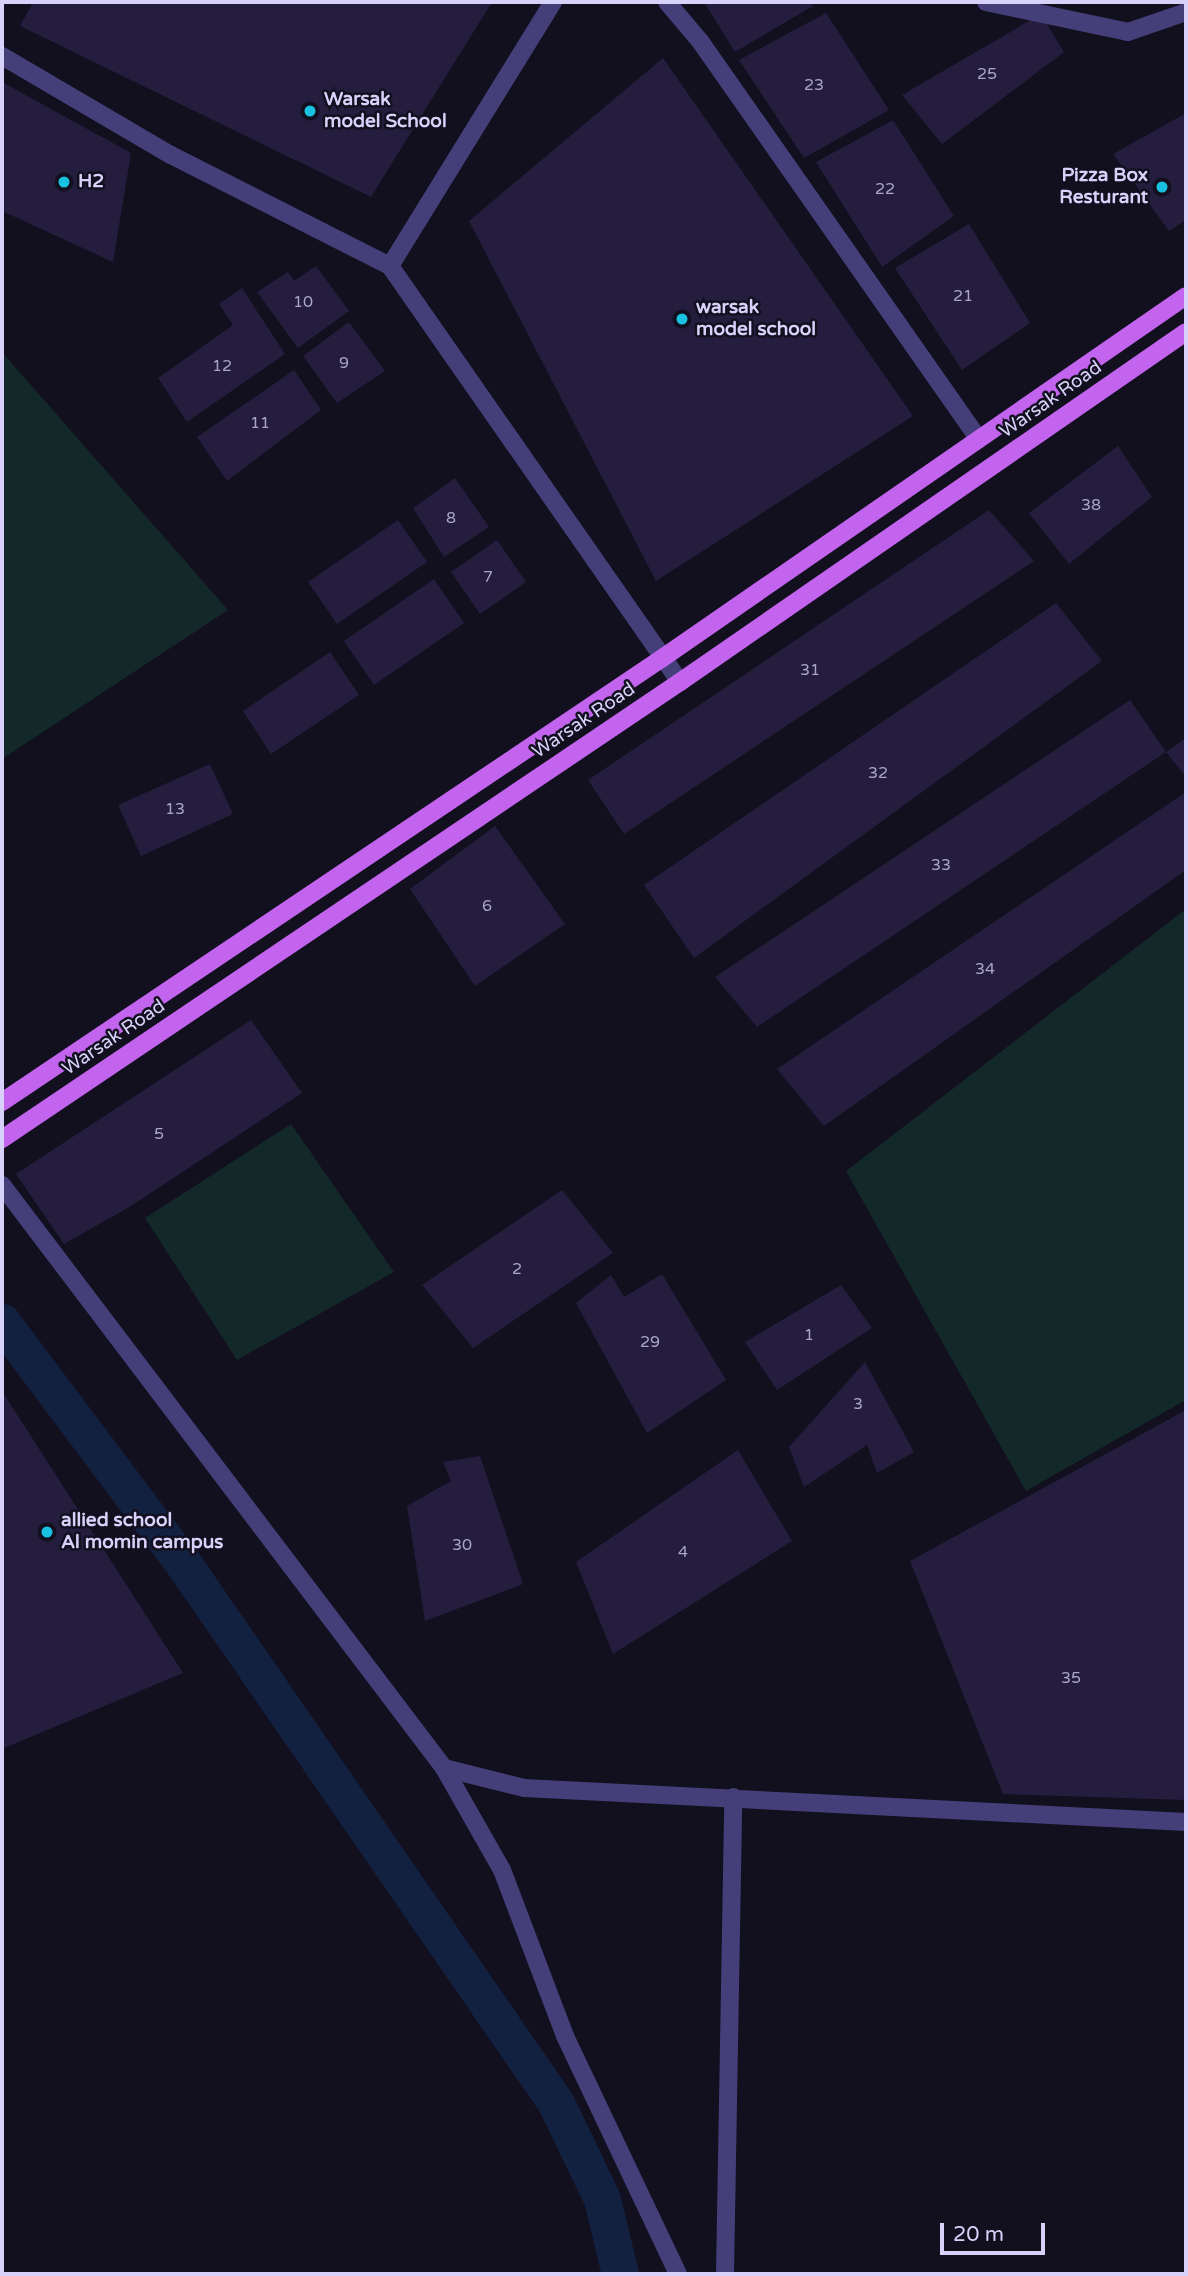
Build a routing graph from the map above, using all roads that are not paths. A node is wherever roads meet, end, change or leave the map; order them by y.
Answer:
1 (552, 2) edge
2 (667, 2) edge
3 (986, 2) edge
4 (1186, 12) edge
5 (2, 56) edge
6 (390, 266) junction
7 (1186, 296) edge
8 (1186, 332) edge
9 (979, 439) junction
10 (661, 659) junction
11 (680, 682) junction
12 (575, 717) junction
13 (591, 742) junction
14 (337, 878) junction
15 (353, 902) junction
16 (2, 1102) edge
17 (2, 1139) edge
18 (2, 1185) edge
19 (444, 1768) junction
20 (733, 1797) junction
21 (1186, 1822) edge
22 (678, 2274) edge
23 (725, 2274) edge

1 - 6 street
2 - 9 street
3 - 4 street
5 - 6 street
6 - 10 street
7 - 9 main road, Warsak Road
8 - 11 main road, Warsak Road
9 - 10 main road, Warsak Road
10 - 11 street
10 - 12 main road, Warsak Road
11 - 13 main road, Warsak Road
12 - 13 main road
12 - 14 main road, Warsak Road
13 - 15 main road, Warsak Road
14 - 15 main road
14 - 16 main road, Warsak Road
15 - 17 main road, Warsak Road
18 - 19 street
19 - 20 street
19 - 22 street
20 - 21 street
20 - 23 street

